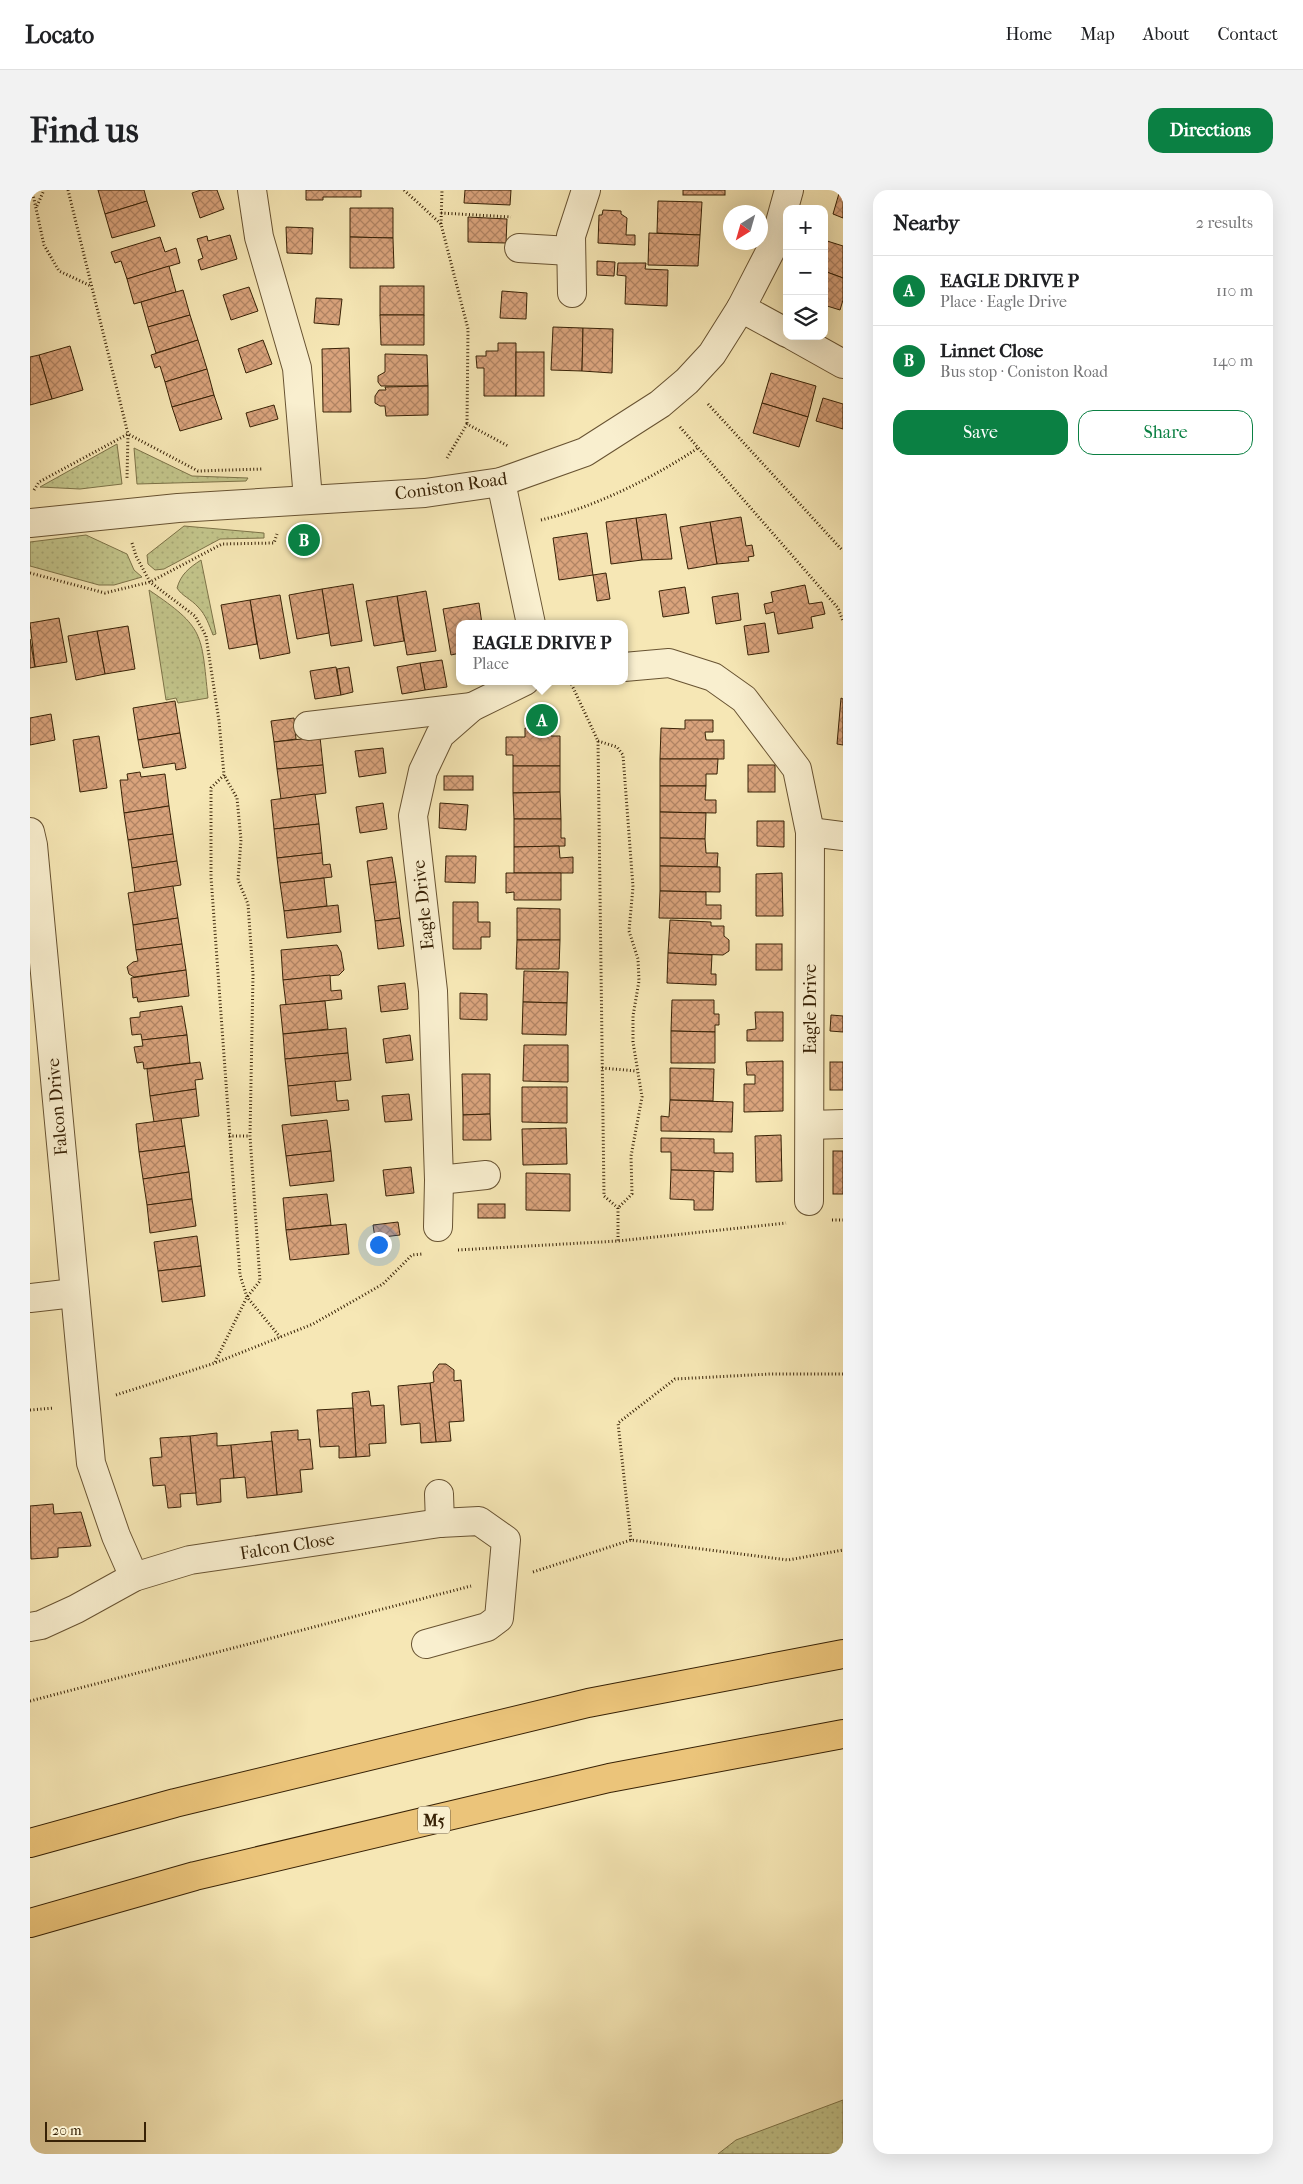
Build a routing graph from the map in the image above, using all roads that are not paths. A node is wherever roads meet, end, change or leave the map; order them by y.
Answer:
1 (252, 190) edge
2 (586, 190) edge
3 (789, 190) edge
4 (519, 248) road end
5 (570, 251) junction
6 (572, 293) dead end
7 (741, 308) junction
8 (783, 331) edge
9 (800, 340) edge
10 (843, 364) edge
11 (501, 482) junction
12 (299, 500) junction
13 (30, 523) edge
14 (531, 620) edge
15 (628, 666) edge
16 (517, 685) edge
17 (472, 707) junction
18 (308, 726) dead end
19 (30, 832) edge
20 (810, 832) junction
21 (843, 836) edge
22 (843, 1124) edge
23 (810, 1125) junction
24 (486, 1175) dead end
25 (439, 1180) junction
26 (809, 1201) dead end
27 (438, 1227) dead end
28 (74, 1293) junction
29 (30, 1298) edge
30 (439, 1494) dead end
31 (440, 1523) junction
32 (134, 1577) junction
33 (30, 1627) edge
34 (426, 1644) dead end
35 (843, 1654) edge
36 (843, 1734) edge
37 (30, 1843) edge
38 (30, 1923) edge

1 - 12 street
2 - 5 street
3 - 7 street, Coniston Road
4 - 5 street
5 - 6 street
7 - 8 street
7 - 11 street, Coniston Road
9 - 10 street
11 - 12 street, Coniston Road
11 - 14 street
12 - 13 street, Coniston Road
15 - 20 street, Eagle Drive
16 - 17 street, Eagle Drive
17 - 18 street
17 - 25 street, Eagle Drive
19 - 28 street, Falcon Drive
20 - 21 street
20 - 23 street, Eagle Drive
22 - 23 street
23 - 26 street, Eagle Drive
24 - 25 street
25 - 27 street, Eagle Drive
28 - 29 street
28 - 32 street, Falcon Drive
30 - 31 street
31 - 32 street, Falcon Close
31 - 34 street, Falcon Close
32 - 33 street, Falcon Close
35 - 37 highway
36 - 38 highway, M5

